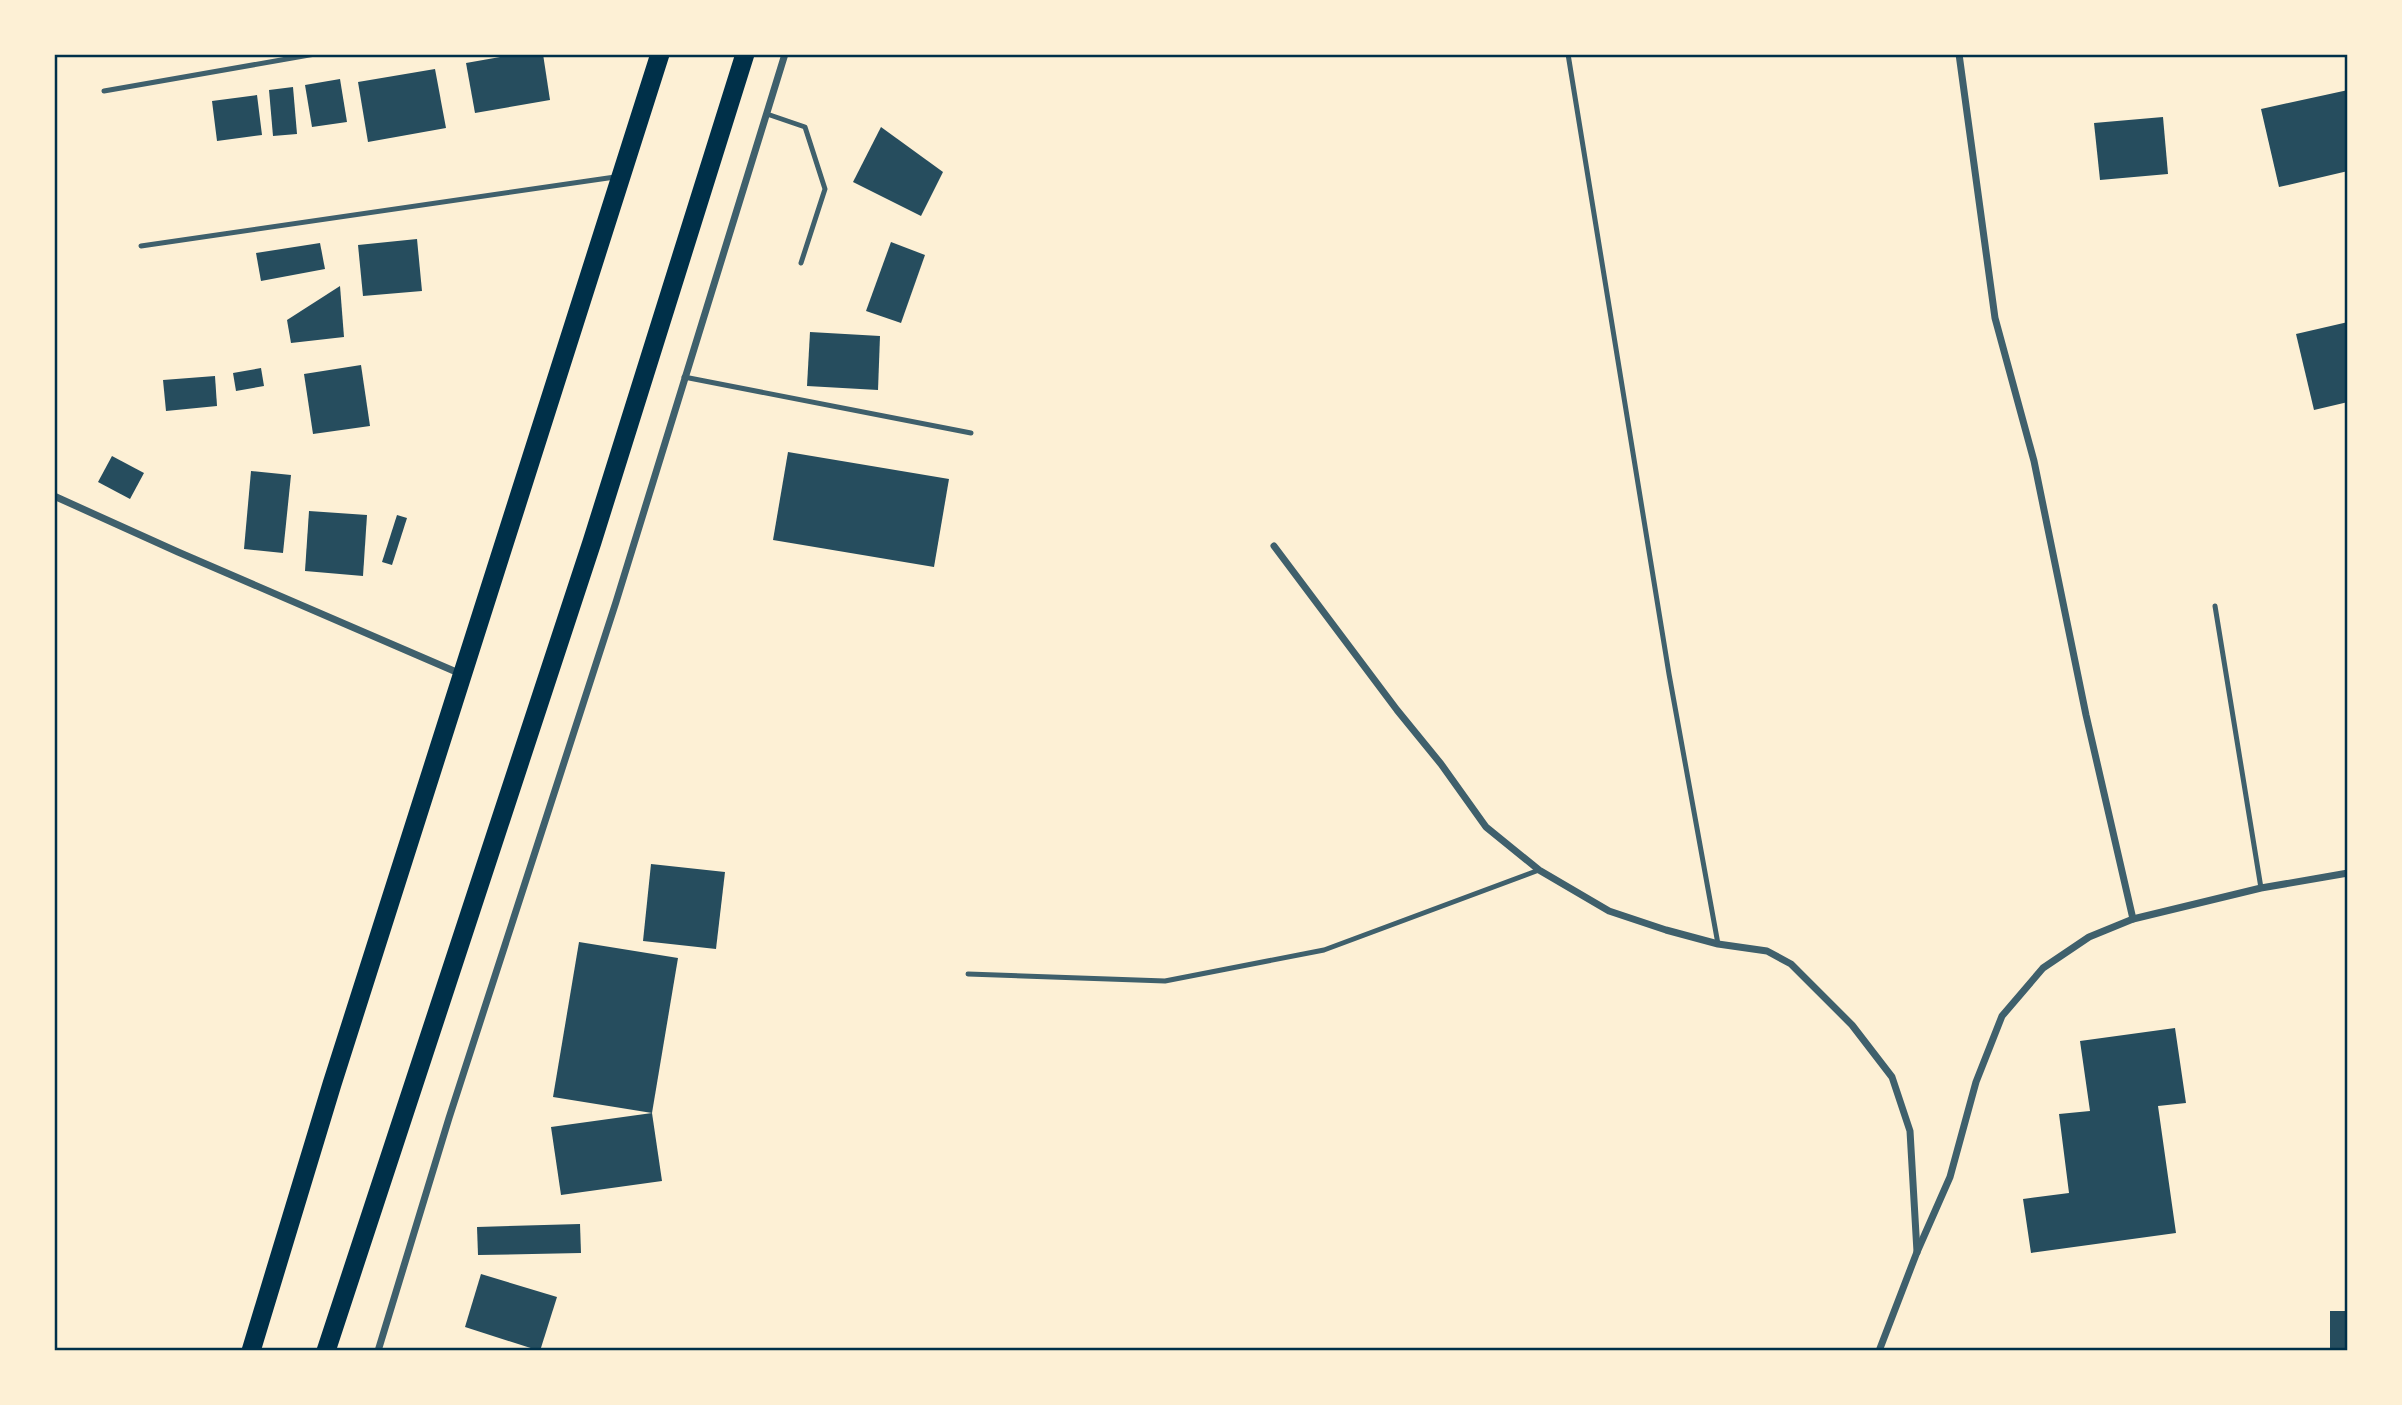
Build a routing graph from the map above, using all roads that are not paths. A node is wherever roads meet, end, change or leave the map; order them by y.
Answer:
1 (315, 54) edge
2 (660, 54) edge
3 (745, 54) edge
4 (785, 54) edge
5 (1569, 54) edge
6 (1959, 54) edge
7 (104, 91) dead end
8 (767, 114) junction
9 (622, 176) junction
10 (141, 246) dead end
11 (802, 263) dead end
12 (684, 377) junction
13 (971, 433) dead end
14 (54, 496) edge
15 (1274, 546) dead end
16 (2215, 606) dead end
17 (463, 674) junction
18 (1539, 870) junction
19 (2348, 873) edge
20 (2261, 888) junction
21 (2133, 919) junction
22 (1718, 944) junction
23 (968, 974) dead end
24 (1917, 1252) junction
25 (251, 1351) edge
26 (326, 1351) edge
27 (378, 1351) edge
28 (1879, 1351) edge

1 - 7 lane
2 - 9 highway
3 - 26 highway
4 - 8 street
5 - 22 lane
6 - 21 street
8 - 11 lane
8 - 12 street
9 - 10 lane
9 - 17 highway
12 - 13 lane
12 - 27 street
14 - 17 street
15 - 18 street
16 - 20 lane
17 - 25 highway
18 - 22 street
18 - 23 lane
19 - 20 street
20 - 21 street
21 - 24 street
22 - 24 street
24 - 28 street

